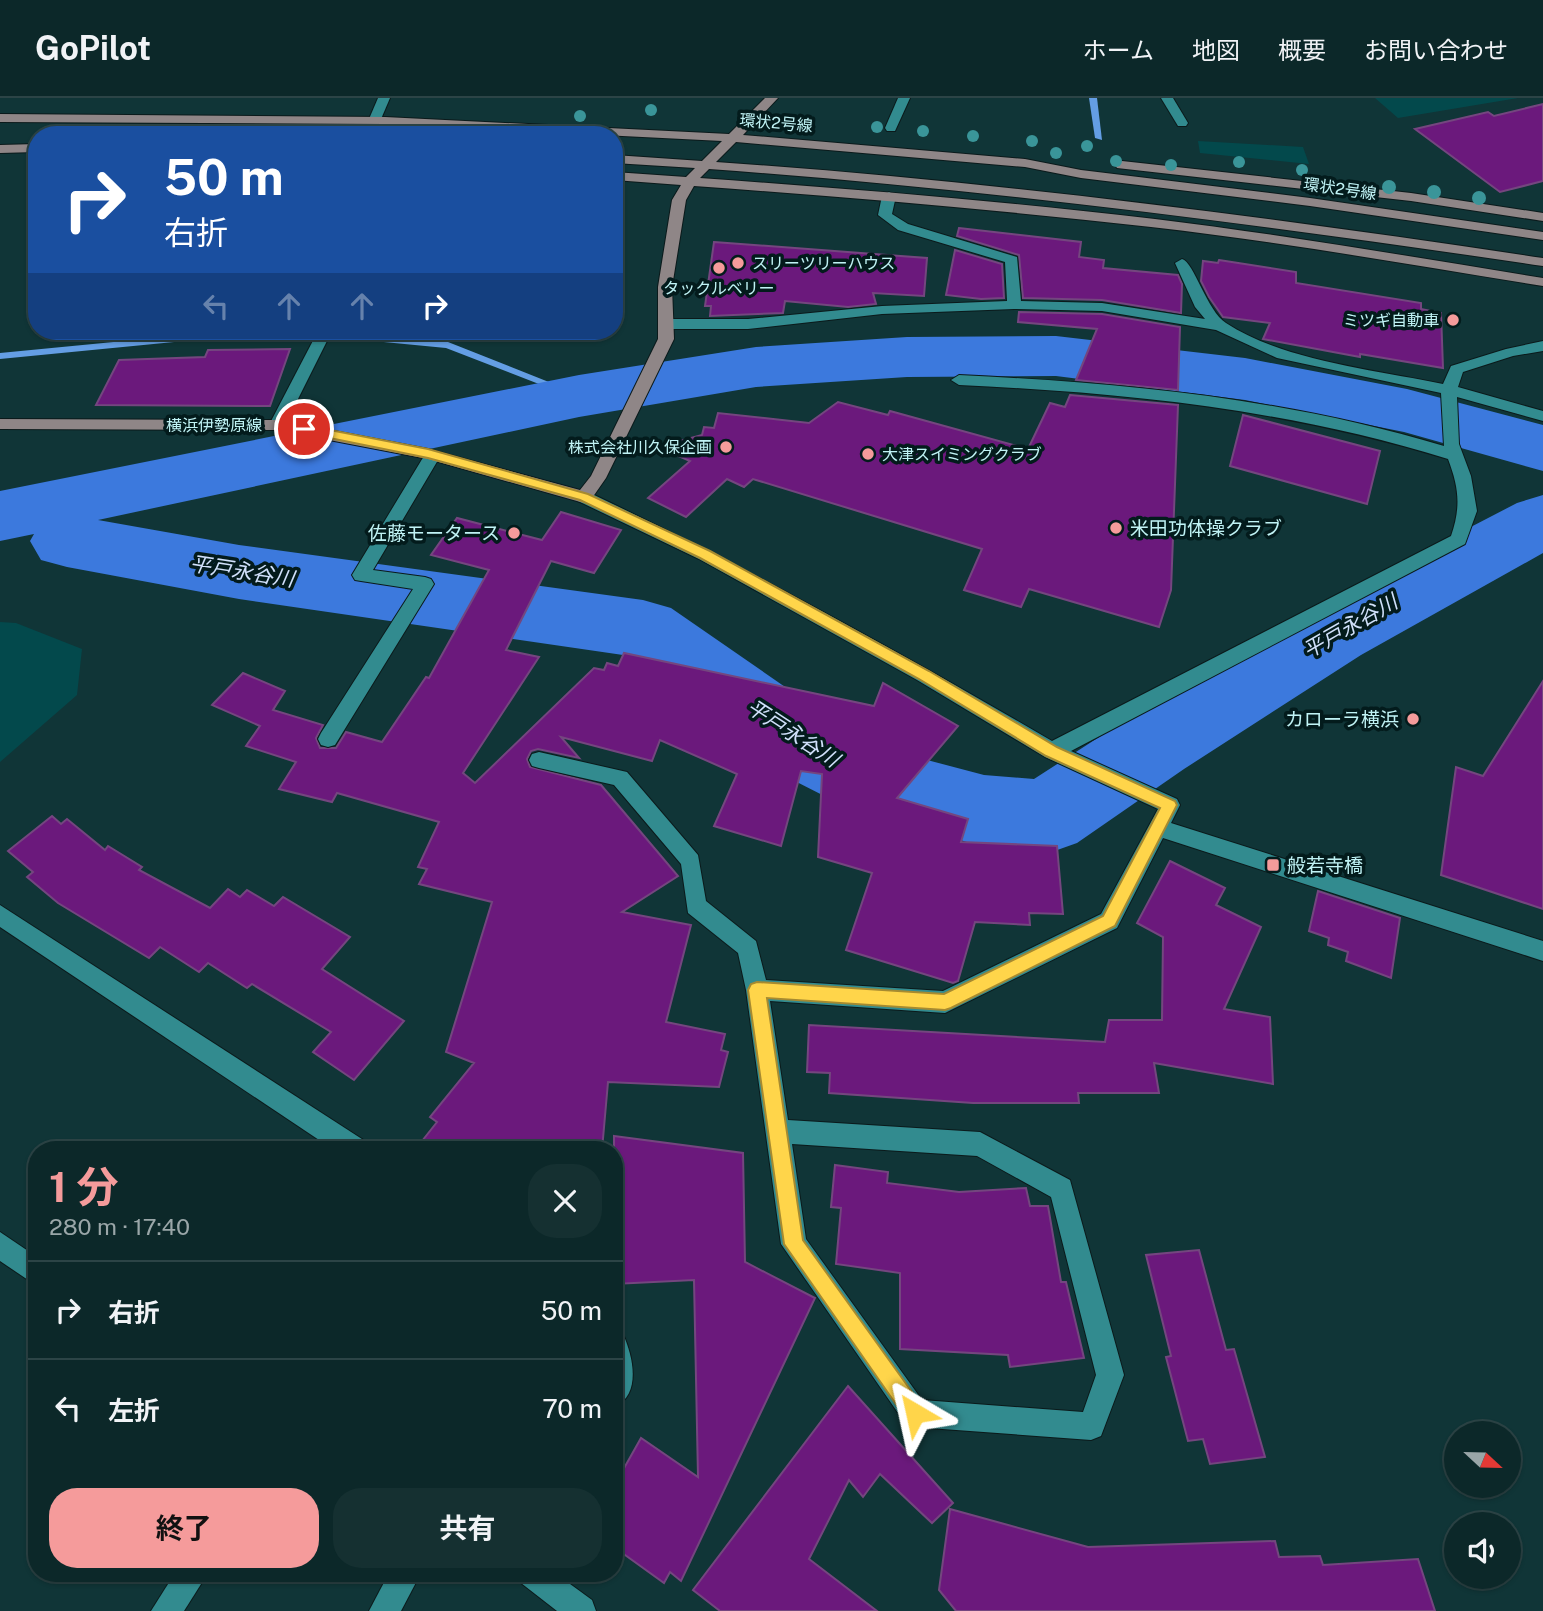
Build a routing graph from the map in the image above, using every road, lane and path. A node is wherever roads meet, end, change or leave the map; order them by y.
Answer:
1 (384, 98) edge
2 (772, 98) edge
3 (904, 98) edge
4 (1167, 98) edge
5 (0, 118) edge
6 (375, 119) junction
7 (1182, 123) dead end
8 (514, 126) edge
9 (891, 128) dead end
10 (623, 132) edge
11 (732, 137) junction
12 (28, 148) edge
13 (0, 149) edge
14 (623, 160) edge
15 (1025, 163) junction
16 (706, 165) junction
17 (623, 177) edge
18 (690, 182) junction
19 (889, 196) junction
20 (1543, 217) edge
21 (1543, 236) edge
22 (1543, 262) edge
23 (1182, 263) dead end
24 (1543, 282) edge
25 (1014, 305) junction
26 (665, 324) junction
27 (1220, 326) junction
28 (320, 340) edge
29 (1543, 346) edge
30 (959, 380) dead end
31 (1449, 390) junction
32 (1543, 416) edge
33 (0, 424) edge
34 (277, 425) junction
35 (1453, 449) junction
36 (431, 454) junction
37 (584, 497) junction
38 (328, 739) dead end
39 (1052, 751) junction
40 (539, 760) dead end
41 (1157, 828) junction
42 (0, 915) edge
43 (1543, 951) edge
44 (757, 990) junction
45 (777, 1131) junction
46 (342, 1141) edge
47 (0, 1245) edge
48 (28, 1266) edge
49 (187, 1582) edge
50 (401, 1582) edge
51 (543, 1582) edge
52 (166, 1611) edge
53 (384, 1611) edge
54 (581, 1611) edge

1 - 6 street
2 - 11 main road
3 - 9 street
4 - 7 street
5 - 6 main road, 環状2号線
6 - 8 main road, 環状2号線
10 - 11 main road, 環状2号線
11 - 15 main road, 環状2号線
11 - 16 main road
12 - 13 main road
14 - 16 main road
15 - 20 main road
15 - 21 main road, 環状2号線
16 - 18 main road
16 - 22 main road
17 - 18 main road
18 - 19 main road
18 - 26 main road
19 - 24 main road
19 - 25 street
23 - 27 street
25 - 26 street
25 - 27 street
26 - 37 main road
27 - 31 street
28 - 34 street
29 - 31 street
30 - 35 street
31 - 32 street
31 - 35 street
33 - 34 main road, 横浜伊勢原線
34 - 36 main road, 横浜伊勢原線
35 - 39 street
36 - 37 main road, 横浜伊勢原線
36 - 38 street
37 - 39 street
39 - 41 street
40 - 44 street
41 - 43 street
41 - 44 street
42 - 46 street
44 - 45 street
45 - 45 street
47 - 48 street
49 - 52 street
50 - 53 street
51 - 54 street

